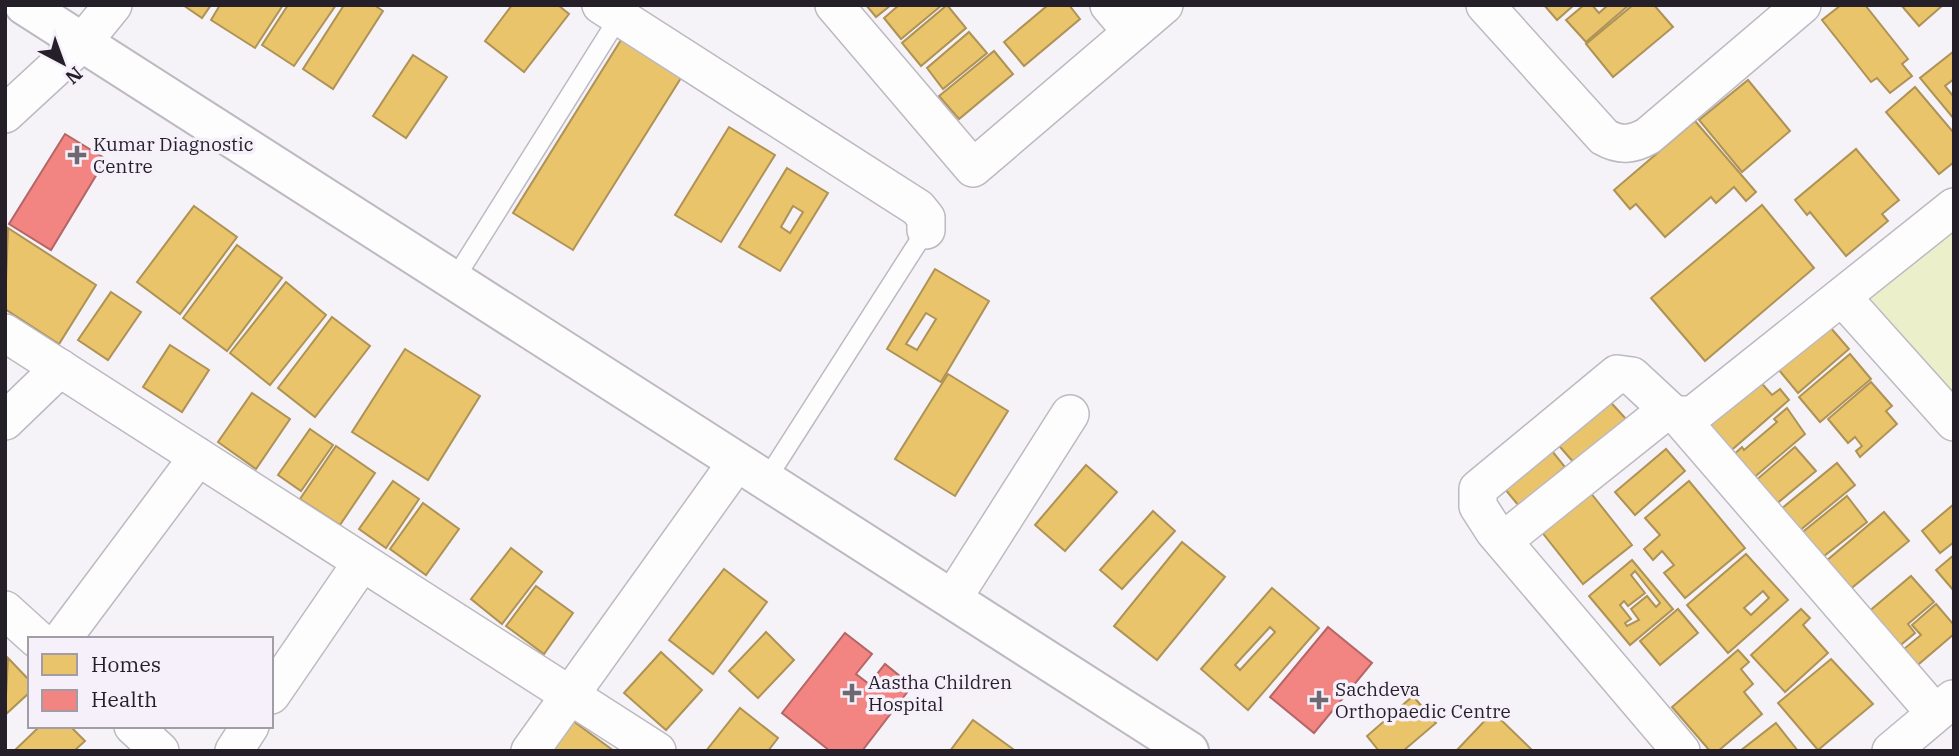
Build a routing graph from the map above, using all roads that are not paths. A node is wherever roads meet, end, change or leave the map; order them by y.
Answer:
1 (24, 5) edge
2 (113, 5) edge
3 (834, 5) edge
4 (1164, 5) edge
5 (1485, 5) edge
6 (1802, 5) edge
7 (610, 11) edge
8 (1120, 19) edge
9 (82, 43) junction
10 (5, 114) edge
11 (1954, 207) edge
12 (926, 230) joint
13 (454, 280) junction
14 (1843, 298) junction
15 (5, 333) edge
16 (60, 368) junction
17 (1673, 413) junction
18 (1070, 414) dead end
19 (5, 421) edge
20 (1954, 422) edge
21 (198, 457) junction
22 (751, 471) junction
23 (1503, 541) junction
24 (362, 562) junction
25 (953, 598) junction
26 (5, 610) edge
27 (35, 637) edge
28 (63, 637) edge
29 (273, 692) edge
30 (569, 694) junction
31 (1944, 706) edge
32 (135, 728) edge
33 (249, 728) edge
34 (160, 751) edge
35 (234, 751) edge
36 (530, 751) edge
37 (657, 751) edge
38 (1189, 751) edge
39 (1681, 751) edge
40 (1891, 751) edge

1 - 9 street
2 - 9 street
3 - 8 street
4 - 8 street
5 - 6 street
7 - 12 street
7 - 13 lane
9 - 10 street
9 - 13 street
11 - 14 street
12 - 22 lane
13 - 22 street
14 - 17 street
14 - 20 street
15 - 16 street
16 - 19 street
16 - 21 street
17 - 23 street
17 - 23 street
17 - 31 street
18 - 25 street
21 - 24 street
21 - 28 street
22 - 25 street
22 - 30 street
23 - 39 street
24 - 29 street
24 - 30 street
25 - 38 street
26 - 27 street
30 - 36 street
30 - 37 street
31 - 40 street
32 - 34 street
33 - 35 street

